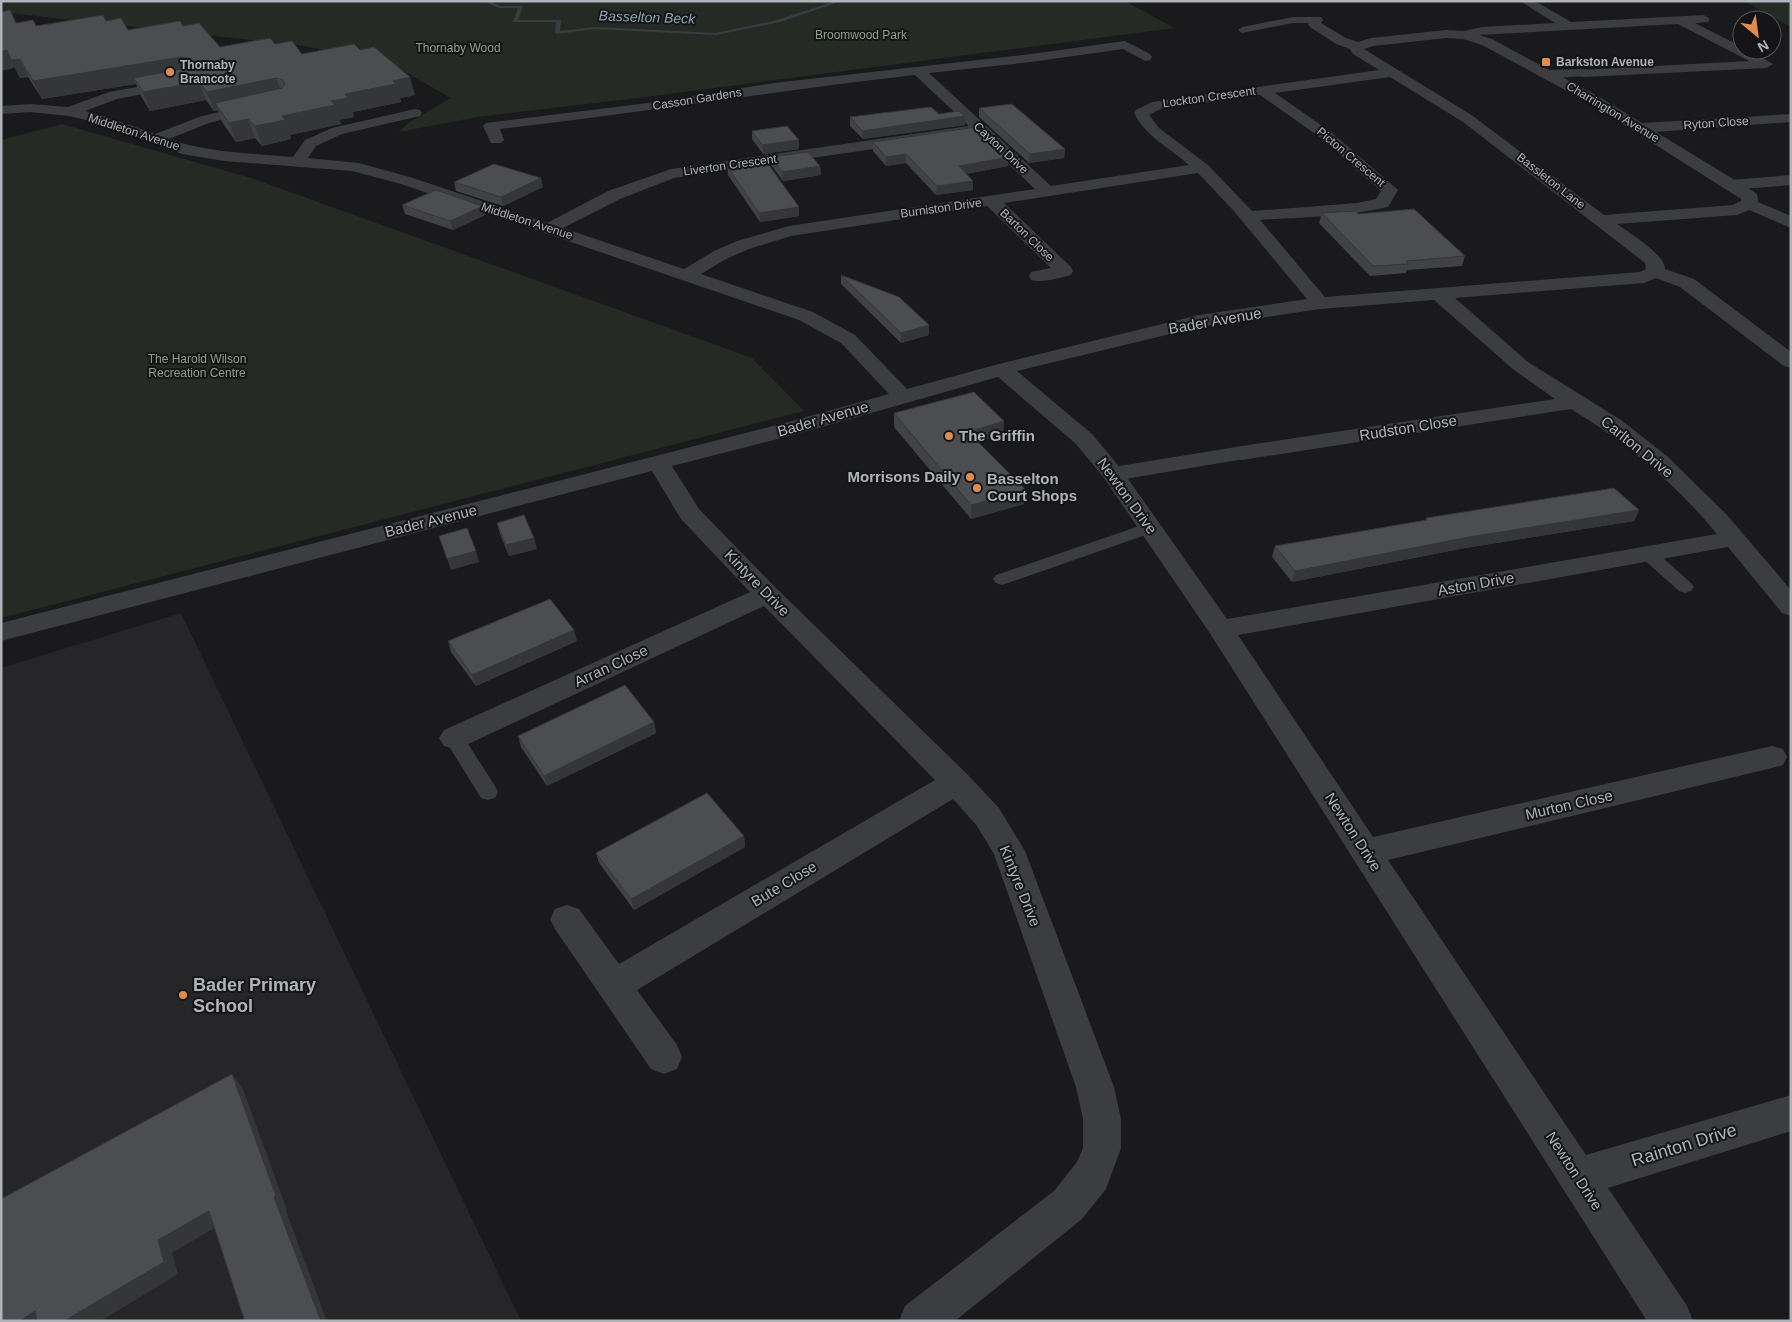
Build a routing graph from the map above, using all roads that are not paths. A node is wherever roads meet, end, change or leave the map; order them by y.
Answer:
1 (1526, 1) edge
2 (1317, 20) joint
3 (1704, 20) dead end
4 (1681, 21) junction
5 (1570, 26) junction
6 (1242, 30) dead end
7 (1464, 35) junction
8 (1358, 47) junction
9 (1145, 57) dead end
10 (918, 70) junction
11 (1393, 72) junction
12 (1603, 72) junction
13 (1548, 74) junction
14 (1616, 80) dead end
15 (187, 81) edge
16 (1262, 90) junction
17 (267, 105) edge
18 (1, 110) edge
19 (69, 112) junction
20 (415, 113) dead end
21 (1791, 118) edge
22 (1642, 128) junction
23 (980, 129) junction
24 (155, 140) junction
25 (496, 140) dead end
26 (297, 162) junction
27 (1202, 168) junction
28 (1791, 180) edge
29 (1731, 185) junction
30 (1048, 192) junction
31 (992, 201) junction
32 (1749, 204) junction
33 (1247, 216) junction
34 (1601, 220) junction
35 (1791, 223) edge
36 (550, 228) junction
37 (1656, 272) junction
38 (688, 274) junction
39 (1038, 276) dead end
40 (1438, 293) junction
41 (1320, 303) junction
42 (1758, 357) dead end
43 (1786, 358) edge
44 (1002, 369) junction
45 (902, 396) junction
46 (1575, 402) junction
47 (658, 463) junction
48 (1113, 474) junction
49 (1151, 527) junction
50 (1732, 539) junction
51 (1647, 553) junction
52 (1002, 579) dead end
53 (1685, 587) dead end
54 (767, 594) junction
55 (1791, 607) edge
56 (1220, 629) junction
57 (1, 632) edge
58 (454, 738) joint
59 (1772, 757) dead end
60 (956, 782) junction
61 (488, 792) dead end
62 (1366, 852) junction
63 (567, 919) dead end
64 (612, 986) junction
65 (664, 1057) dead end
66 (1791, 1113) edge
67 (1578, 1177) junction
68 (920, 1321) edge
69 (1672, 1321) edge

1 - 5 street
2 - 6 lane
2 - 8 street, Bassleton Lane
3 - 4 street
4 - 5 street
4 - 12 street
5 - 7 street
7 - 8 street
7 - 13 street, Charrington Avenue
8 - 11 street, Bassleton Lane
9 - 10 street, Casson Gardens
10 - 23 street, Cayton Drive
10 - 25 street, Casson Gardens
11 - 16 street, Lockton Crescent
11 - 34 street, Bassleton Lane
12 - 13 street
12 - 14 street
13 - 22 street, Charrington Avenue
15 - 19 street
16 - 27 street, Lockton Crescent
16 - 33 street, Picton Crescent
17 - 24 street
18 - 19 street, Middleton Avenue
19 - 24 street, Middleton Avenue
20 - 26 street
21 - 22 street, Ryton Close
22 - 29 street, Charrington Avenue
23 - 30 street, Cayton Drive
23 - 36 street, Liverton Crescent
24 - 26 street, Middleton Avenue
26 - 36 street, Middleton Avenue
27 - 30 street, Burniston Drive
27 - 33 street, Lockton Crescent
28 - 29 street
29 - 32 street, Charrington Avenue
30 - 31 street, Burniston Drive
31 - 38 street, Burniston Drive
31 - 39 street, Barton Close
32 - 34 street
32 - 35 street, Charrington Avenue
33 - 41 street, Lockton Crescent
34 - 37 street, Bassleton Lane
36 - 38 street, Middleton Avenue
37 - 40 street, Bader Avenue
37 - 43 street
38 - 45 street, Middleton Avenue
40 - 41 street, Bader Avenue
40 - 46 street, Carlton Drive
41 - 44 street, Bader Avenue
42 - 43 street
44 - 45 street, Bader Avenue
44 - 48 street, Newton Drive
45 - 47 street, Bader Avenue
46 - 48 street, Rudston Close
46 - 50 street, Carlton Drive
47 - 54 street, Kintyre Drive
47 - 57 street, Bader Avenue
48 - 49 street, Newton Drive
49 - 52 lane
49 - 56 street, Newton Drive
50 - 51 street, Aston Drive
50 - 55 street, Carlton Drive
51 - 53 lane
51 - 56 street, Aston Drive
54 - 58 street, Arran Close
54 - 60 street, Kintyre Drive
56 - 62 street, Newton Drive
58 - 61 lane
59 - 62 street, Murton Close
60 - 64 street, Bute Close
60 - 68 street, Kintyre Drive
62 - 67 street, Newton Drive
63 - 64 street
64 - 65 street
66 - 67 street, Rainton Drive
67 - 69 street, Newton Drive

